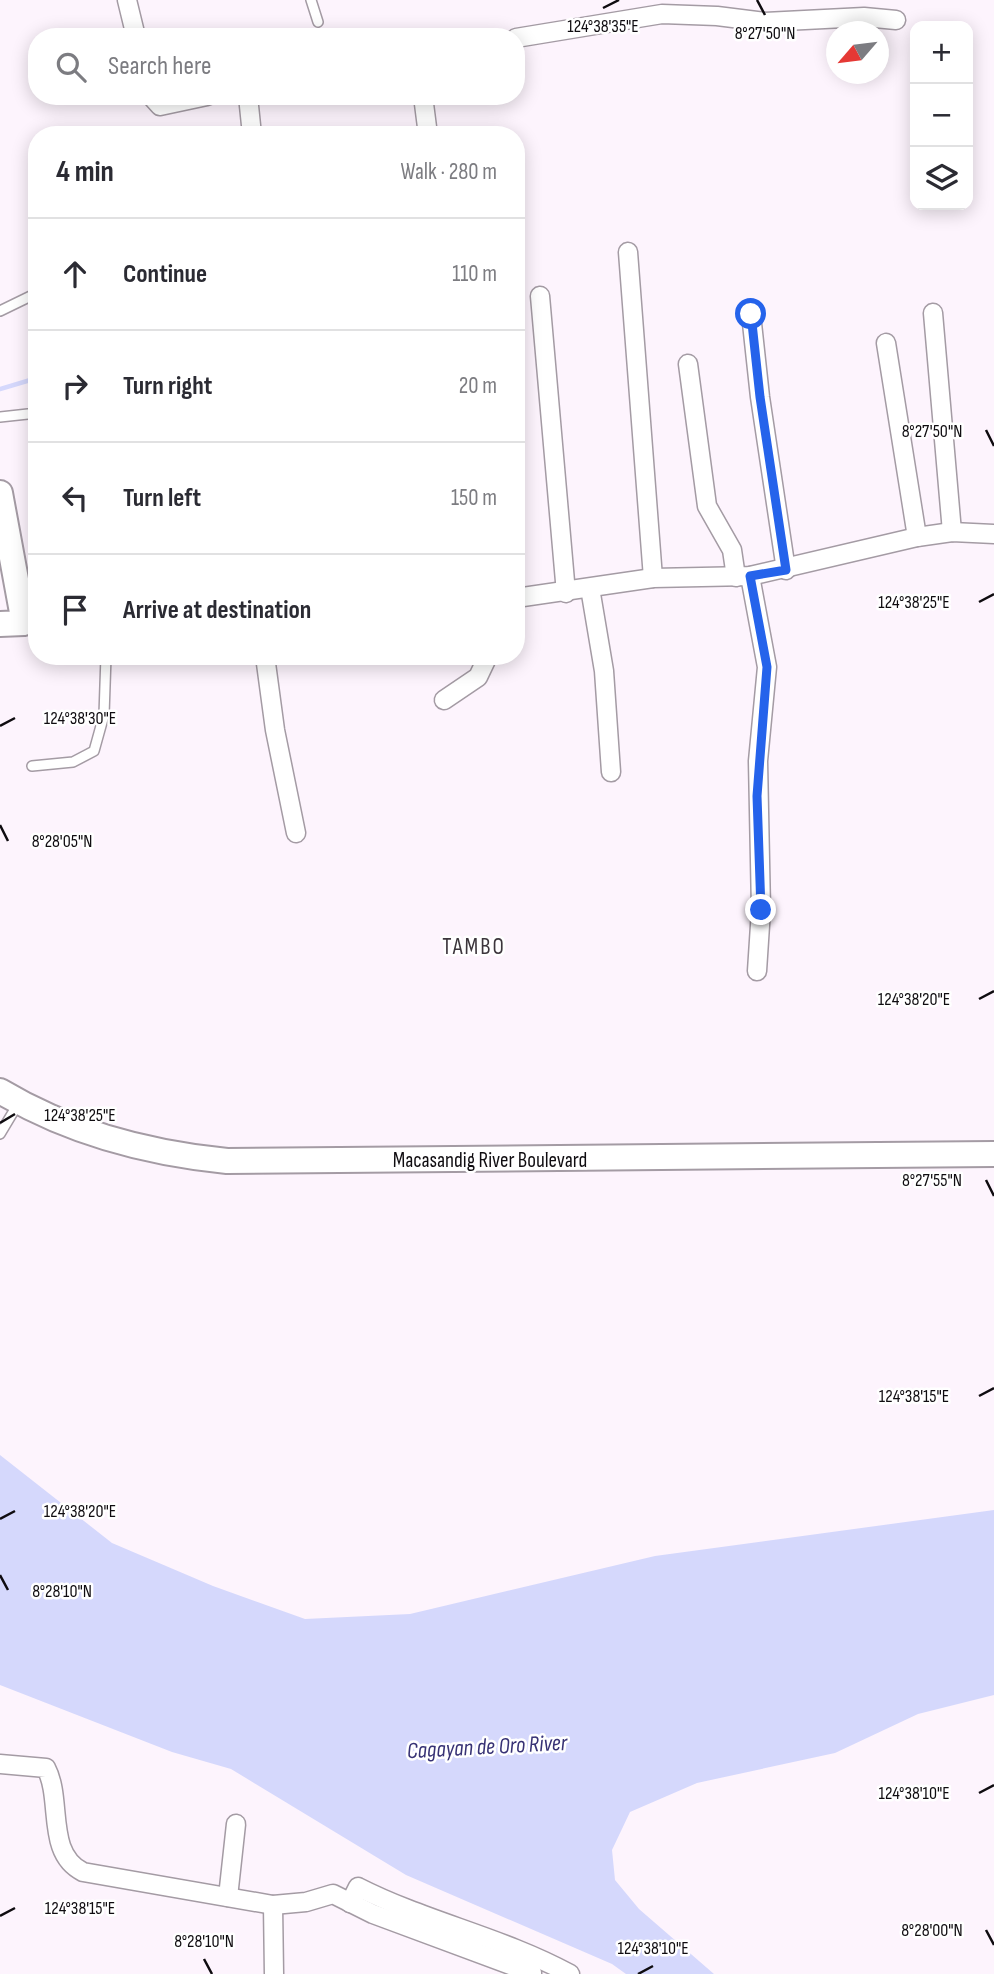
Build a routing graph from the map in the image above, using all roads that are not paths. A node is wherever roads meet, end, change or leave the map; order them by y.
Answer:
1 (127, 0) edge
2 (311, 0) edge
3 (897, 20) dead end
4 (318, 23) dead end
5 (134, 28) edge
6 (525, 37) edge
7 (248, 105) edge
8 (423, 105) edge
9 (251, 126) edge
10 (427, 126) edge
11 (628, 251) dead end
12 (540, 296) dead end
13 (28, 297) edge
14 (0, 311) edge
15 (933, 313) dead end
16 (751, 314) dead end
17 (886, 343) dead end
18 (688, 364) dead end
19 (28, 414) edge
20 (0, 417) edge
21 (0, 493) edge
22 (952, 532) junction
23 (994, 534) edge
24 (917, 537) junction
25 (786, 570) junction
26 (743, 576) junction
27 (653, 578) junction
28 (590, 588) junction
29 (566, 593) junction
30 (525, 597) edge
31 (20, 628) edge
32 (106, 665) edge
33 (266, 665) edge
34 (484, 665) edge
35 (444, 700) dead end
36 (32, 766) dead end
37 (611, 772) dead end
38 (296, 833) dead end
39 (757, 971) dead end
40 (10, 1096) edge
41 (0, 1134) edge
42 (994, 1154) edge
43 (0, 1764) edge
44 (236, 1824) dead end
45 (228, 1898) junction
46 (273, 1905) junction
47 (535, 1969) edge
48 (274, 1974) edge
49 (570, 1974) edge

1 - 5 street
2 - 4 lane
3 - 6 street
7 - 9 street
8 - 10 street
11 - 27 street
12 - 29 street
13 - 14 lane
15 - 22 street
16 - 25 street
17 - 24 street
18 - 26 street
19 - 20 lane
21 - 31 street
22 - 23 street
22 - 24 street
24 - 25 street
25 - 26 street
26 - 27 street
26 - 39 street
27 - 28 street
28 - 29 street
28 - 37 street
29 - 30 street
32 - 36 lane
33 - 38 street
34 - 35 street
40 - 41 lane
40 - 42 street, Macasandig River Boulevard
43 - 45 street
44 - 45 street
45 - 46 street
46 - 47 street
46 - 48 street
47 - 49 street

